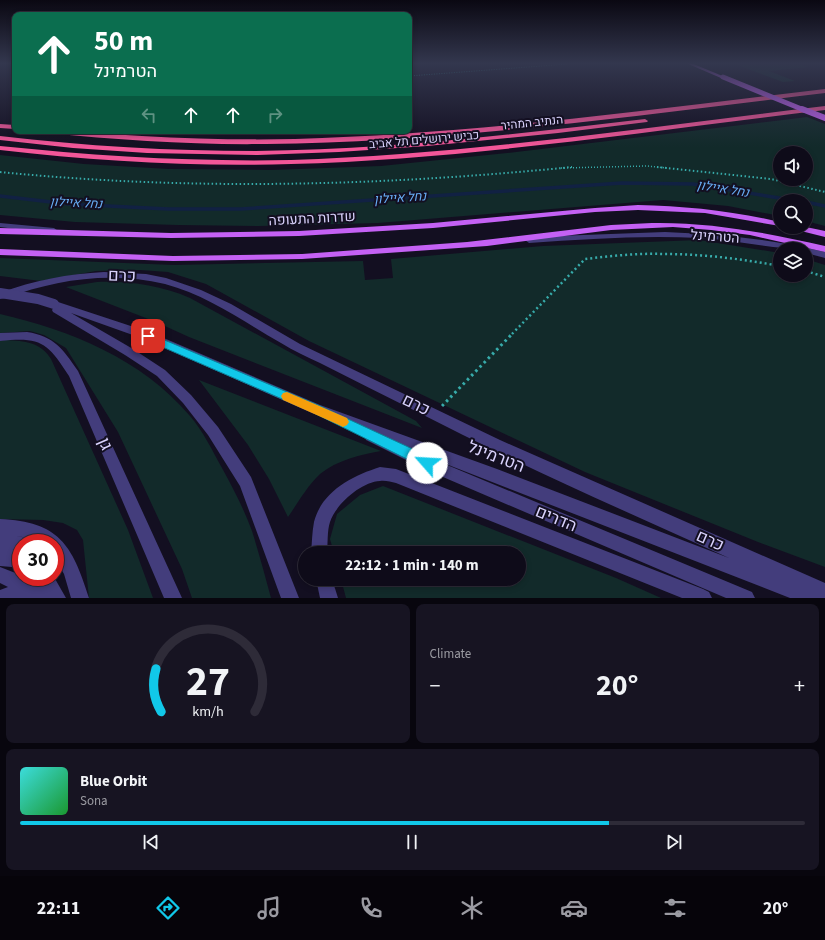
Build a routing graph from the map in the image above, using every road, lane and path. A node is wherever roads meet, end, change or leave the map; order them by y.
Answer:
1 (758, 91) edge
2 (825, 91) edge
3 (825, 100) edge
4 (825, 108) edge
5 (709, 114) dead end
6 (825, 118) edge
7 (656, 120) dead end
8 (0, 126) edge
9 (12, 128) edge
10 (412, 133) edge
11 (77, 134) edge
12 (404, 134) edge
13 (0, 138) edge
14 (0, 148) edge
15 (0, 172) edge
16 (825, 192) edge
17 (624, 208) joint
18 (773, 223) edge
19 (0, 224) edge
20 (0, 231) edge
21 (813, 231) edge
22 (78, 234) junction
23 (825, 234) edge
24 (509, 240) junction
25 (773, 244) edge
26 (825, 249) edge
27 (0, 252) edge
28 (813, 252) edge
29 (825, 255) edge
30 (773, 265) edge
31 (813, 273) edge
32 (825, 277) edge
33 (0, 293) edge
34 (0, 297) edge
35 (52, 305) junction
36 (0, 337) edge
37 (316, 409) junction
38 (435, 414) junction
39 (0, 527) edge
40 (41, 534) edge
41 (0, 542) edge
42 (12, 543) edge
43 (320, 546) edge
44 (0, 558) edge
45 (12, 559) edge
46 (64, 565) edge
47 (0, 575) edge
48 (50, 586) edge
49 (326, 586) edge
50 (825, 592) edge
51 (33, 595) edge
52 (3, 597) edge
53 (53, 598) edge
54 (57, 598) edge
55 (80, 598) edge
56 (173, 598) edge
57 (290, 598) edge
58 (329, 598) edge
59 (703, 598) edge
60 (746, 598) edge
61 (812, 598) edge

1 - 6 main road, bridge
2 - 10 highway, כביש ירושלים תל אביב
3 - 5 highway
4 - 14 highway, כביש ירושלים תל אביב
7 - 13 highway, הנתיב המהיר
8 - 9 highway
11 - 12 highway, כביש ירושלים תל אביב
15 - 16 path
17 - 18 main road, הטרמינל
17 - 22 main road, שדרות התעופה
19 - 22 street
20 - 22 main road, שדרות התעופה
21 - 23 main road
24 - 25 street, הטרמינל
24 - 26 main road
24 - 27 main road
28 - 29 street
30 - 38 path
31 - 32 path
33 - 35 street, bridge
34 - 38 street, כרם
35 - 37 street, הטרמינל
35 - 57 street
36 - 56 street, גן
37 - 60 street
37 - 61 street, הטרמינל
38 - 50 street, כרם
39 - 40 street
41 - 42 street
43 - 59 street, הדרים
44 - 45 street
46 - 55 street
47 - 51 street
48 - 54 street
49 - 58 street
51 - 52 street
51 - 53 street

